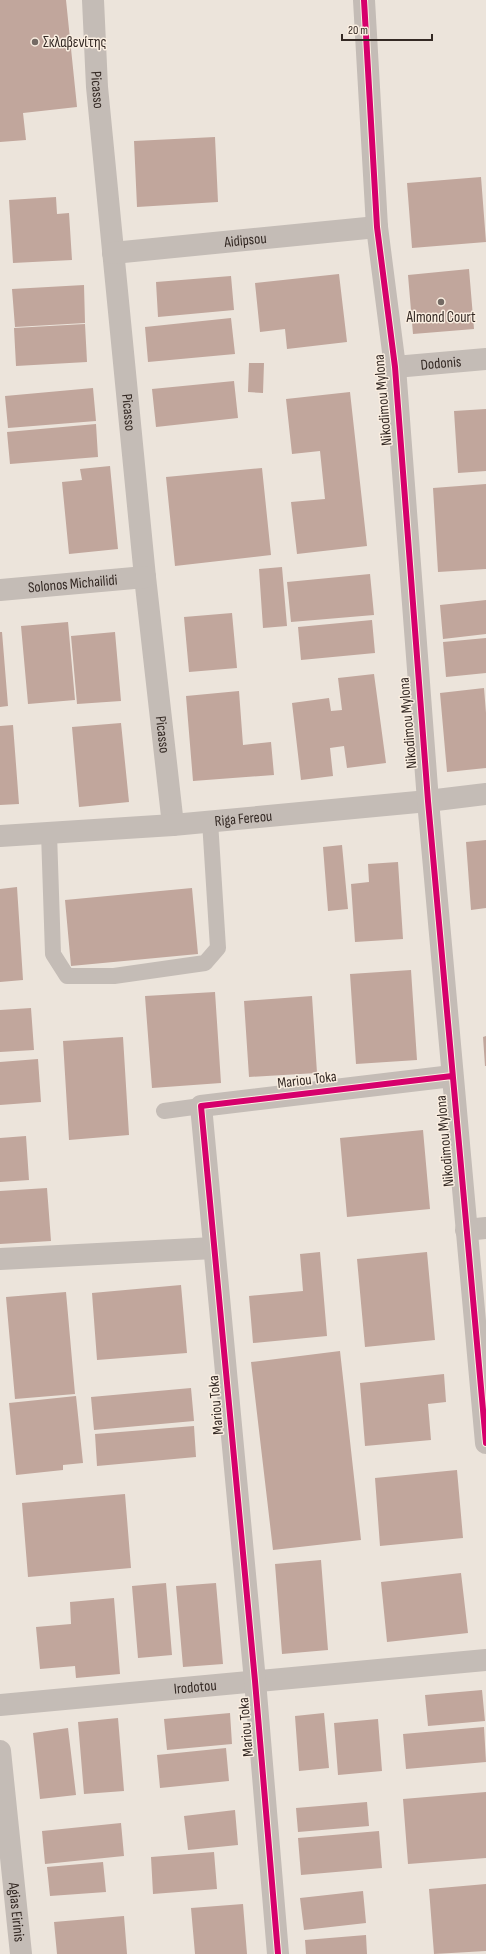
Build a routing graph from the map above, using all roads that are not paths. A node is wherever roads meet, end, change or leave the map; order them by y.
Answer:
1 (93, 0) edge
2 (364, 0) edge
3 (377, 228) junction
4 (113, 253) junction
5 (486, 359) edge
6 (395, 367) junction
7 (145, 577) junction
8 (0, 590) edge
9 (486, 794) edge
10 (428, 801) junction
11 (210, 821) junction
12 (173, 825) junction
13 (49, 833) junction
14 (0, 836) edge
15 (452, 1076) junction
16 (200, 1106) junction
17 (164, 1111) dead end
18 (476, 1229) edge
19 (214, 1248) junction
20 (0, 1259) edge
21 (486, 1443) edge
22 (486, 1660) edge
23 (256, 1681) junction
24 (0, 1705) edge
25 (0, 1751) edge
26 (21, 1954) edge
27 (278, 1954) edge

1 - 4 street, Picasso
2 - 3 street, Nikodimou Mylona
3 - 4 street, Aidipsou
3 - 6 street, Nikodimou Mylona
4 - 7 street, Picasso
5 - 6 street, Dodonis
6 - 10 street, Nikodimou Mylona
7 - 8 street, Solonos Michailidi
7 - 12 street, Picasso
9 - 10 street, Riga Fereou
10 - 11 street, Riga Fereou
10 - 15 street, Nikodimou Mylona
11 - 12 street, Riga Fereou
11 - 13 lane
12 - 13 street, Riga Fereou
13 - 14 street, Riga Fereou
15 - 16 street, Mariou Toka
15 - 18 street, Nikodimou Mylona
16 - 17 lane
16 - 19 street, Mariou Toka
18 - 21 street, Nikodimou Mylona
19 - 20 street
19 - 23 street, Mariou Toka
22 - 23 street, Irodotou
23 - 24 street, Irodotou
23 - 27 street, Mariou Toka
25 - 26 street, Agias Eirinis

